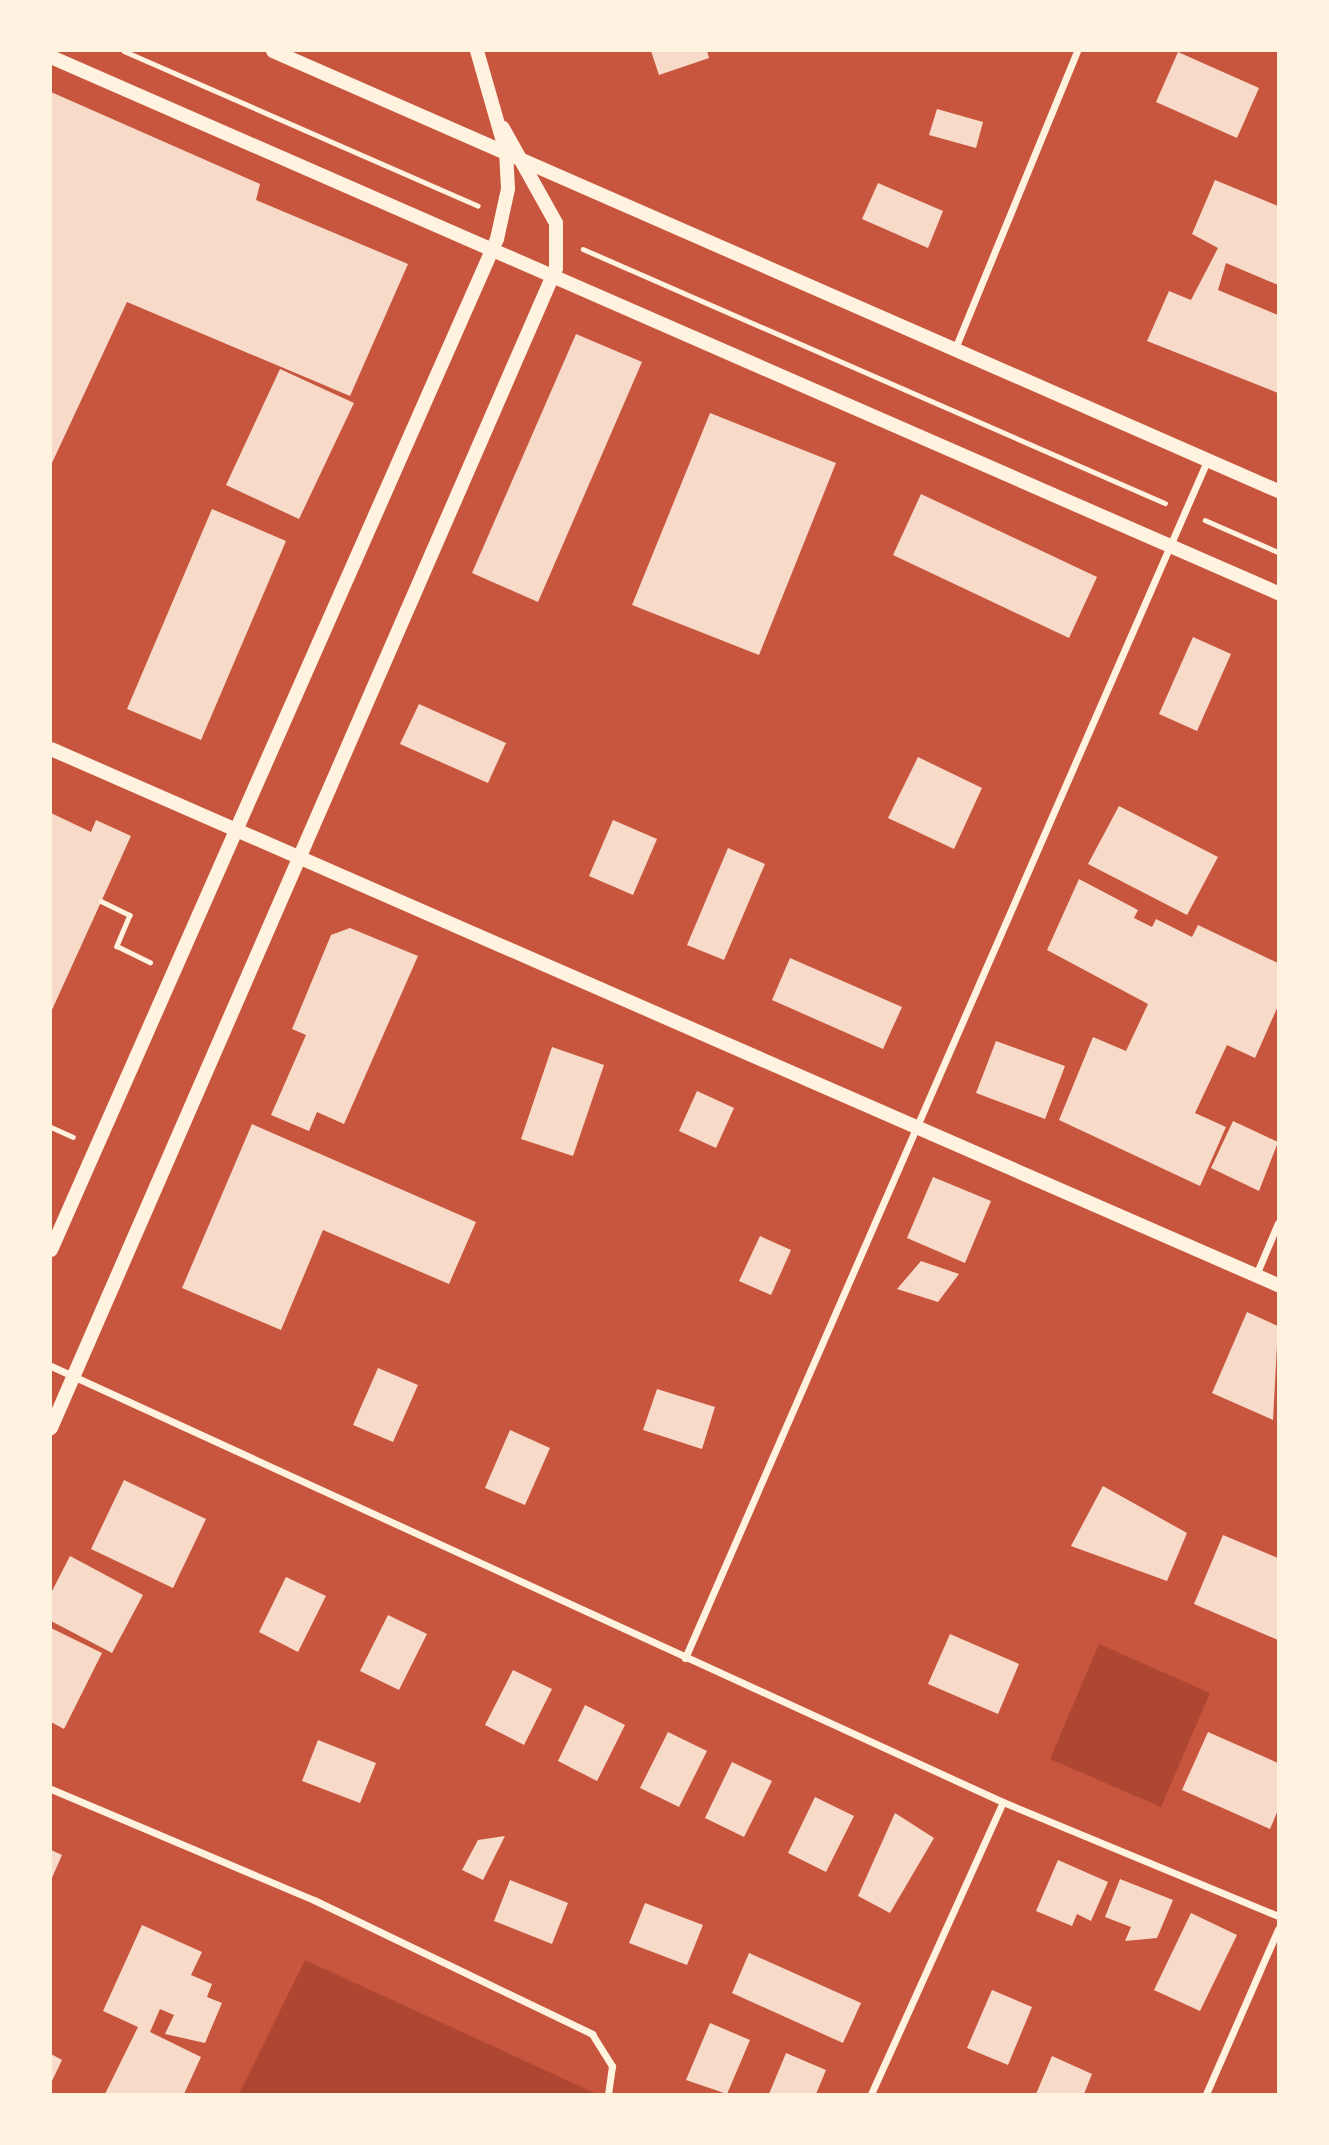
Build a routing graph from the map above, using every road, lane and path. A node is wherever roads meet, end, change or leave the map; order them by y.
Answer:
1 (124, 51) edge
2 (272, 51) edge
3 (477, 51) edge
4 (1077, 51) edge
5 (51, 57) edge
6 (503, 128) junction
7 (506, 152) junction
8 (525, 160) junction
9 (504, 216) junction
10 (559, 239) junction
11 (493, 248) junction
12 (553, 276) junction
13 (954, 351) junction
14 (1207, 461) junction
15 (1278, 491) edge
16 (1184, 511) junction
17 (1170, 546) junction
18 (1278, 552) edge
19 (1278, 593) edge
20 (51, 748) edge
21 (237, 829) junction
22 (302, 858) junction
23 (101, 901) dead end
24 (173, 973) junction
25 (915, 1126) junction
26 (1278, 1223) edge
27 (51, 1250) edge
28 (1255, 1276) junction
29 (1278, 1285) edge
30 (51, 1366) edge
31 (73, 1376) junction
32 (51, 1428) edge
33 (685, 1658) junction
34 (51, 1789) edge
35 (1003, 1802) junction
36 (1278, 1916) edge
37 (1278, 1929) edge
38 (608, 2094) edge
39 (871, 2094) edge
40 (1206, 2094) edge

1 - 9 path
2 - 7 main road
3 - 6 main road
4 - 13 street
5 - 11 main road
6 - 7 main road
6 - 8 main road
7 - 8 main road
7 - 9 main road
8 - 10 main road
8 - 13 main road
9 - 11 main road
10 - 12 main road
10 - 16 path
11 - 12 main road
11 - 21 main road
12 - 17 main road
12 - 22 main road
13 - 14 main road
14 - 15 main road
14 - 16 street
16 - 17 street
16 - 18 path
17 - 19 main road
17 - 25 street
20 - 21 main road
21 - 22 main road
21 - 24 main road
22 - 25 main road
22 - 31 main road
23 - 24 path
24 - 27 main road
25 - 28 main road
25 - 33 street
26 - 28 street
28 - 29 main road
30 - 31 street
31 - 32 main road
31 - 33 street
33 - 35 street
34 - 38 street
35 - 36 street
35 - 39 street
37 - 40 street

